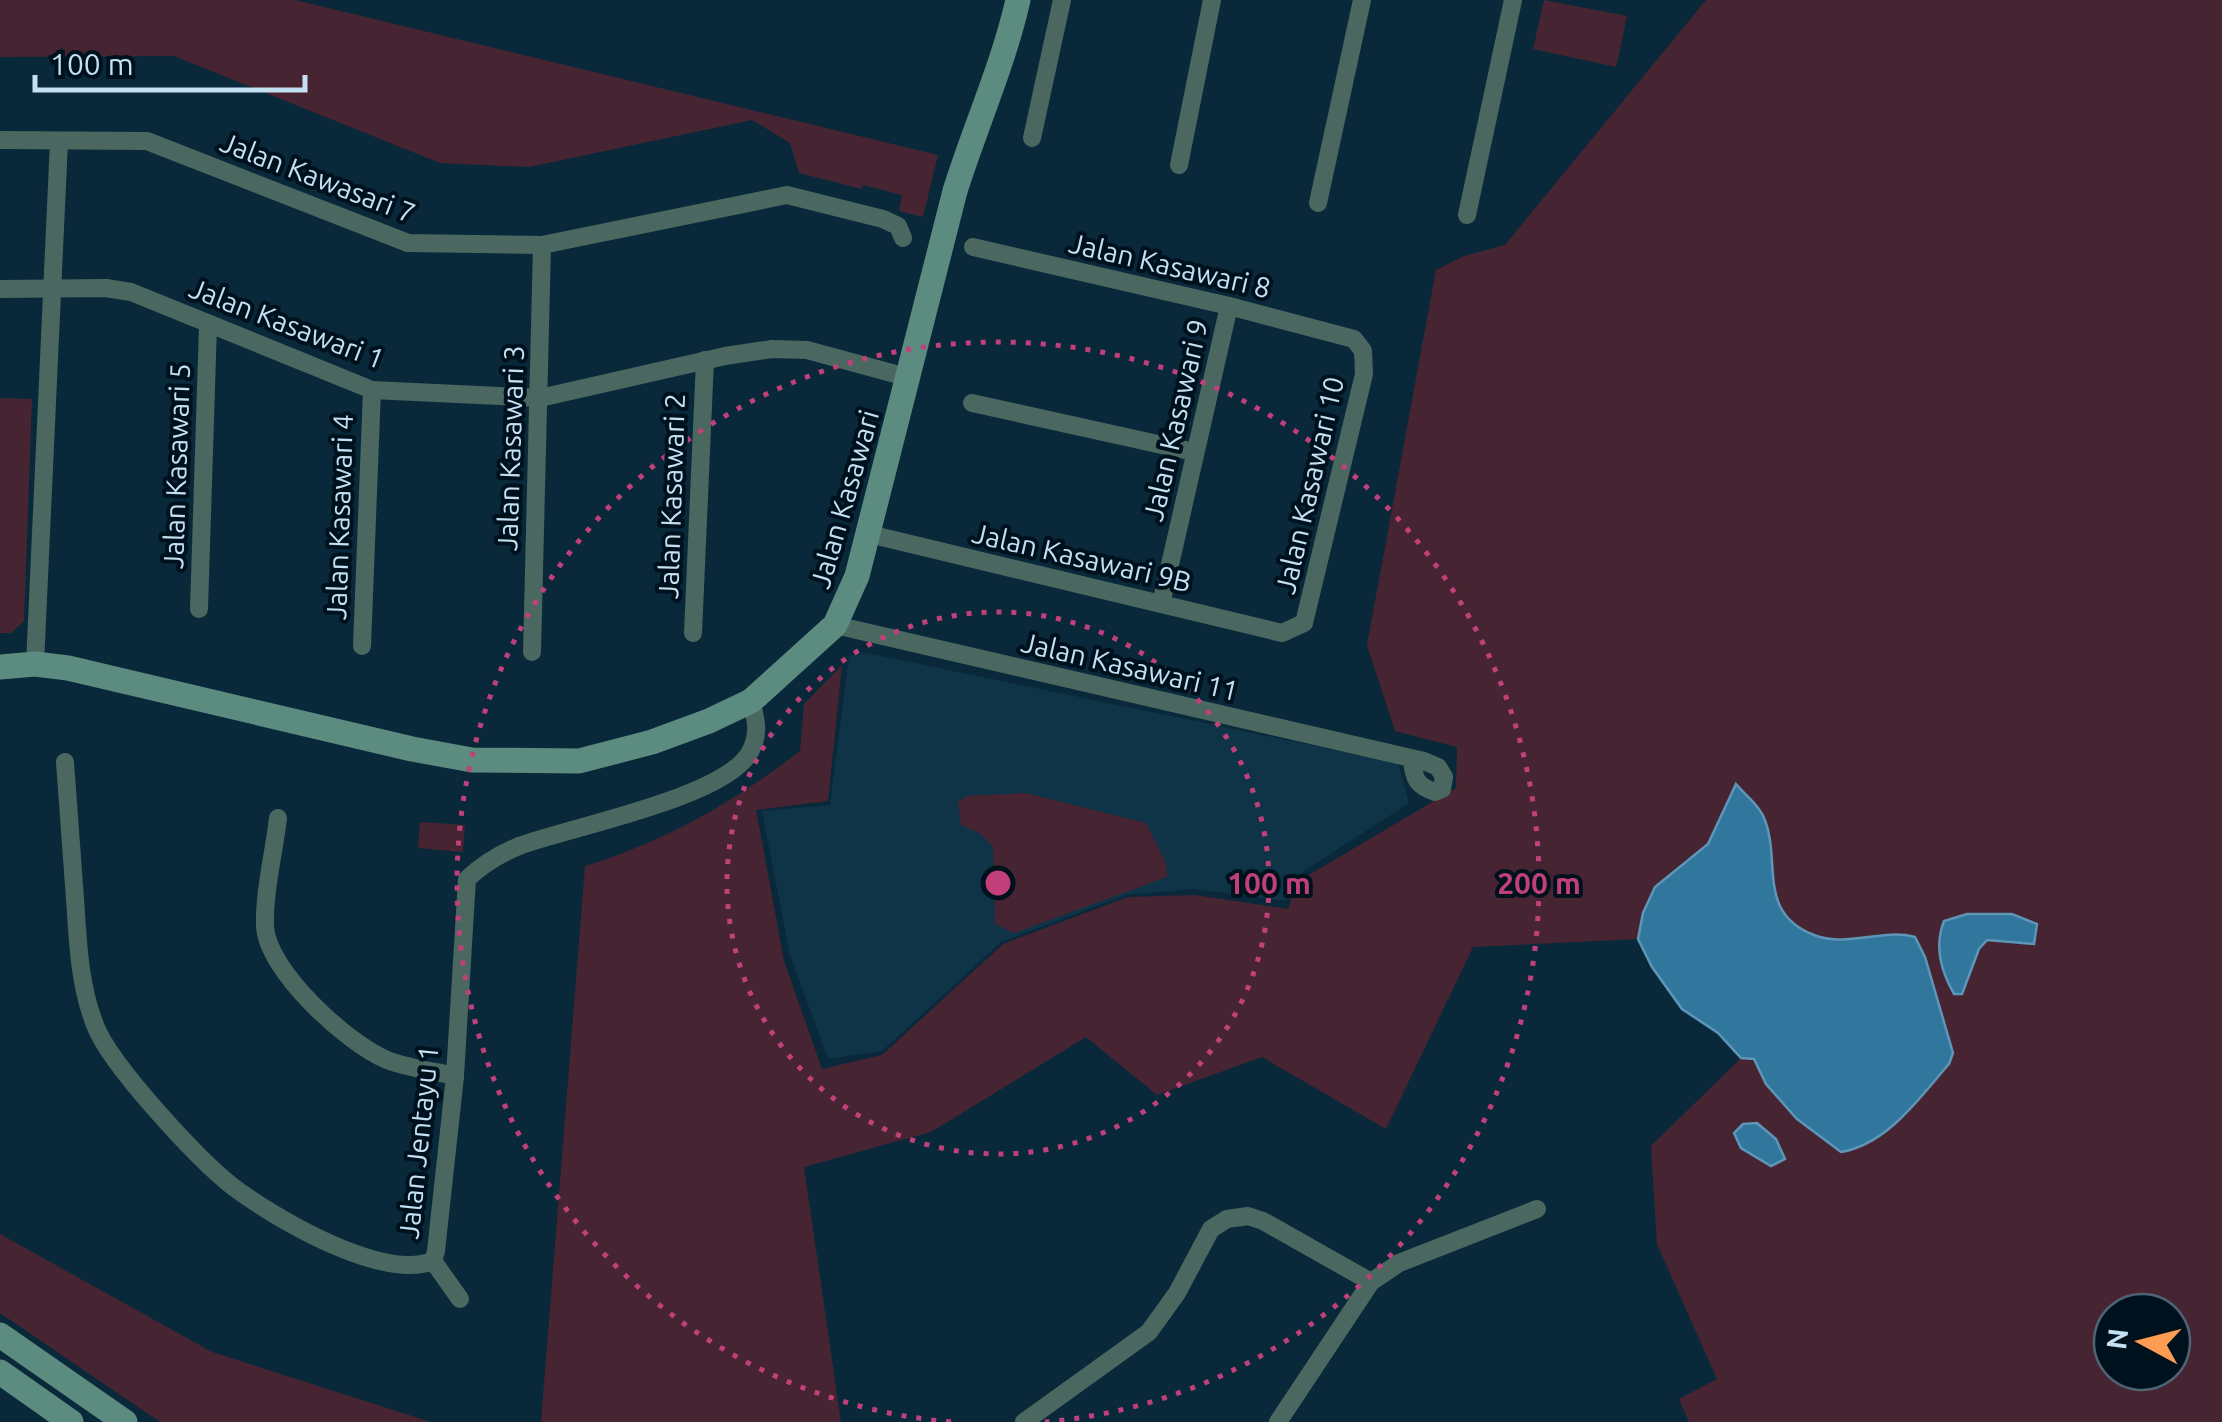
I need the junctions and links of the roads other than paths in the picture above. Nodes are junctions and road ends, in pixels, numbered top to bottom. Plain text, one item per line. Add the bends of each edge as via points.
1 (1018, 0) edge
2 (1062, 0) edge
3 (1212, 0) edge
4 (1362, 0) edge
5 (1513, 0) edge
6 (1032, 138) dead end
7 (0, 140) edge
8 (59, 141) junction
9 (1179, 165) dead end
10 (1318, 203) dead end
11 (1467, 215) dead end
12 (903, 238) dead end
13 (542, 246) junction
14 (972, 248) dead end
15 (0, 289) edge
16 (52, 290) junction
17 (1229, 306) junction
18 (208, 324) junction
19 (1354, 339) joint
20 (704, 360) junction
21 (910, 378) junction
22 (372, 390) junction
23 (540, 398) junction
24 (972, 402) dead end
25 (1194, 452) junction
26 (869, 534) junction
27 (1161, 604) junction
28 (199, 608) dead end
29 (836, 625) junction
30 (1282, 633) joint
31 (693, 634) dead end
32 (362, 646) dead end
33 (532, 652) dead end
34 (35, 664) junction
35 (0, 666) edge
36 (751, 700) junction
37 (1412, 761) dead end
38 (65, 762) dead end
39 (278, 818) dead end
40 (454, 1076) junction
41 (1538, 1209) dead end
42 (433, 1261) junction
43 (1371, 1282) junction
44 (460, 1299) dead end
45 (0, 1336) edge
46 (0, 1372) edge
47 (70, 1422) edge
48 (125, 1422) edge
49 (1024, 1422) edge
50 (1278, 1422) edge

1 - 21 street, Jalan Kasawari via 956,192
2 - 6 street
3 - 9 street
4 - 10 street
5 - 11 street
7 - 8 street, Jalan Kawasari 7
8 - 13 street, Jalan Kawasari 7 via 147,141 408,243
8 - 16 street
12 - 13 street, Jalan Kawasari 7 via 883,218 787,195
13 - 23 street, Jalan Kasawari 3
14 - 17 street, Jalan Kasawari 8
15 - 16 street, Jalan Kasawari 1
16 - 18 street, Jalan Kasawari 1 via 130,292
16 - 34 street
17 - 19 street, Jalan Kasawari 8
17 - 25 street, Jalan Kasawari 9
18 - 22 street, Jalan Kasawari 1
18 - 28 street, Jalan Kasawari 5
19 - 30 street, Jalan Kasawari 10 via 1363,350 1364,374 1304,623
20 - 21 street, Jalan Kasawari 1 via 807,350
20 - 23 street, Jalan Kasawari 1
20 - 31 street, Jalan Kasawari 2
21 - 26 street, Jalan Kasawari
22 - 23 street, Jalan Kasawari 1
22 - 32 street, Jalan Kasawari 4
23 - 33 street, Jalan Kasawari 3
24 - 25 street
25 - 27 street, Jalan Kasawari 9
26 - 27 street, Jalan Kasawari 9B
26 - 29 street, Jalan Kasawari
27 - 30 street, Jalan Kasawari 9B
29 - 36 street, Jalan Kasawari
29 - 37 street, Jalan Kasawari 11
34 - 35 street, Jalan Kasawari
34 - 36 street, Jalan Kasawari via 412,749 520,763 578,761 652,742
36 - 40 street, Jalan Jentayu 1 via 758,725 743,763 708,784 517,847 467,879
38 - 42 street, Jalan Jentayu 1 via 81,984 96,1030 132,1080 232,1186 300,1230 398,1265
39 - 40 street via 265,926 282,972 354,1041 388,1060
40 - 42 street, Jalan Jentayu 1
41 - 43 street via 1399,1263
42 - 44 street
43 - 49 street via 1264,1220 1227,1219 1212,1229 1149,1332
43 - 50 street
45 - 48 street
46 - 47 street

